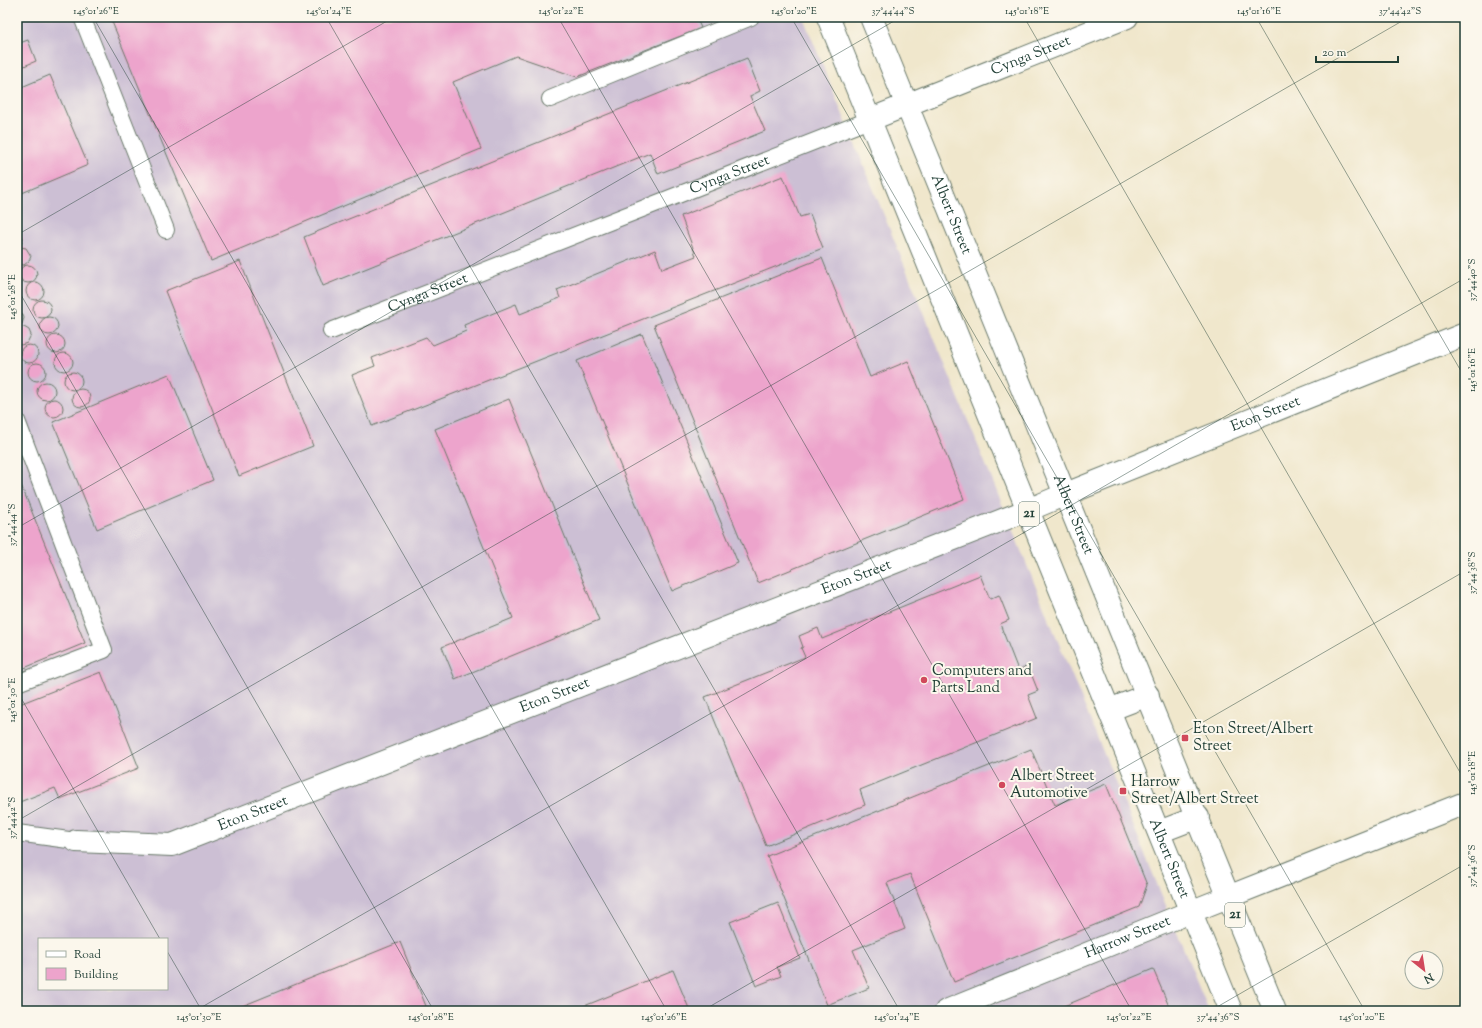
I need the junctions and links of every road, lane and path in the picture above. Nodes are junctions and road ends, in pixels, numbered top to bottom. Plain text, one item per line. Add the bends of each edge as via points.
1 (82, 17) edge
2 (828, 17) edge
3 (871, 17) edge
4 (1127, 17) edge
5 (747, 18) edge
6 (550, 99) dead end
7 (907, 104) junction
8 (869, 120) junction
9 (166, 230) dead end
10 (331, 331) dead end
11 (1465, 334) edge
12 (17, 421) edge
13 (1066, 494) junction
14 (1028, 510) junction
15 (17, 683) edge
16 (1148, 695) junction
17 (1109, 710) junction
18 (1465, 803) edge
19 (1198, 817) junction
20 (17, 832) edge
21 (1158, 832) junction
22 (76, 840) joint
23 (1228, 897) junction
24 (1190, 912) junction
25 (946, 1011) edge
26 (1231, 1011) edge
27 (1275, 1011) edge

1 - 9 lane
2 - 8 main road, Albert Street / 21
3 - 7 main road, Albert Street / 21
4 - 7 main road, Cynga Street
5 - 6 lane
7 - 8 main road, Cynga Street
7 - 13 main road, Albert Street / 21
8 - 10 lane, Cynga Street
8 - 14 main road, Albert Street / 21
11 - 13 main road, Eton Street
12 - 15 lane via 104,650
13 - 14 main road, Eton Street
13 - 16 main road, Albert Street / 21
14 - 17 main road, Albert Street / 21
14 - 22 main road, Eton Street via 172,845
16 - 17 main road
16 - 19 main road, Albert Street / 21
17 - 21 main road, Albert Street / 21
18 - 23 main road, Harrow Street
19 - 21 main road
19 - 23 main road, Albert Street / 21
20 - 22 lane
21 - 24 main road, Albert Street / 21
23 - 24 main road, Harrow Street
23 - 27 main road, Albert Street / 21
24 - 25 main road, Harrow Street
24 - 26 main road, Albert Street / 21

